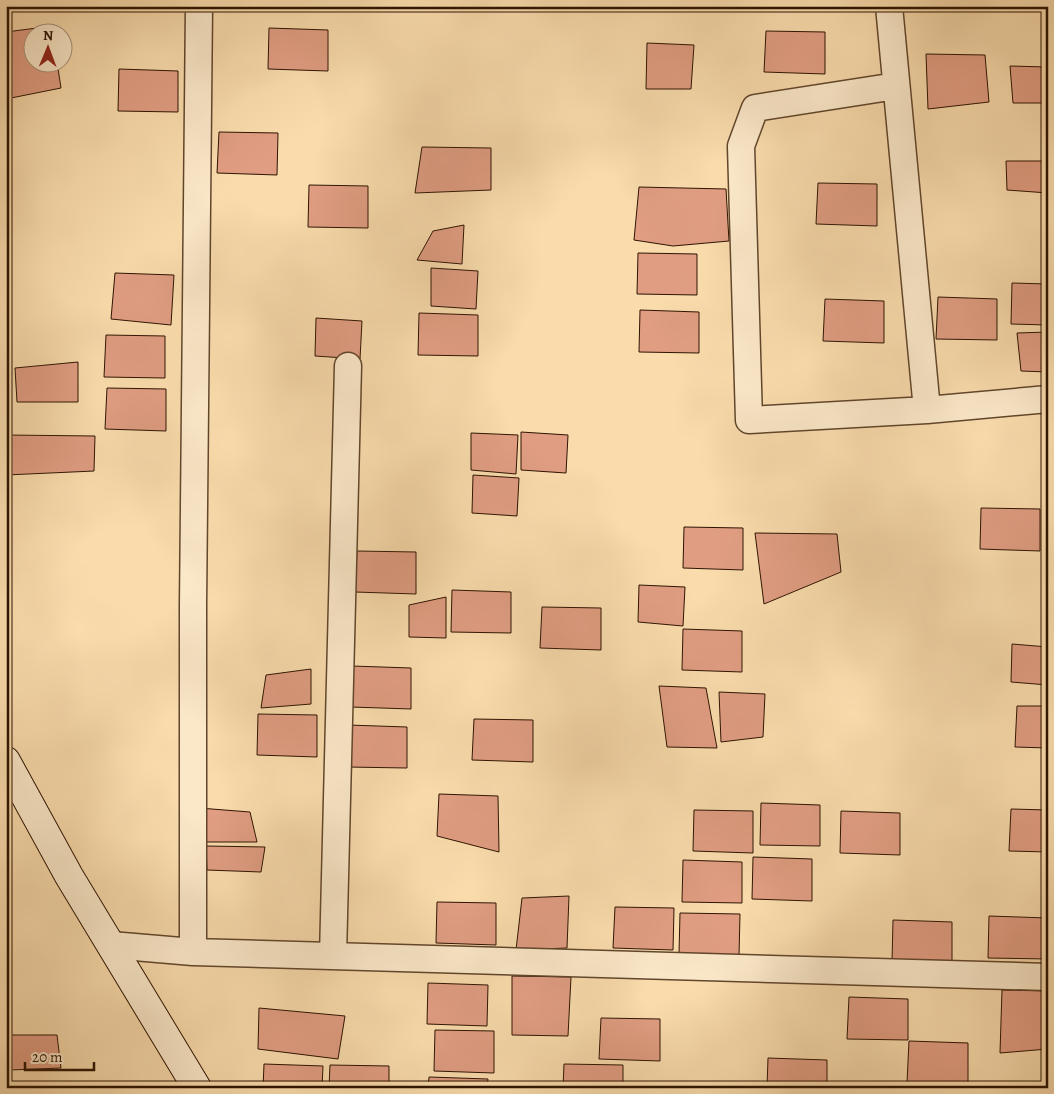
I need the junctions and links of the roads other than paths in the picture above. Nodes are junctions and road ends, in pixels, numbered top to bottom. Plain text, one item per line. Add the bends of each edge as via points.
1 (199, 6) edge
2 (889, 6) edge
3 (896, 86) junction
4 (348, 366) dead end
5 (1048, 399) edge
6 (927, 410) junction
7 (6, 761) edge
8 (111, 945) junction
9 (193, 952) junction
10 (333, 956) junction
11 (1048, 977) edge
12 (197, 1088) edge

1 - 9 street
2 - 3 street
3 - 6 street
3 - 6 street via 755,108 741,146 749,420
4 - 10 street
5 - 6 street
7 - 8 street
8 - 9 street
8 - 12 street
9 - 10 street
10 - 11 street

